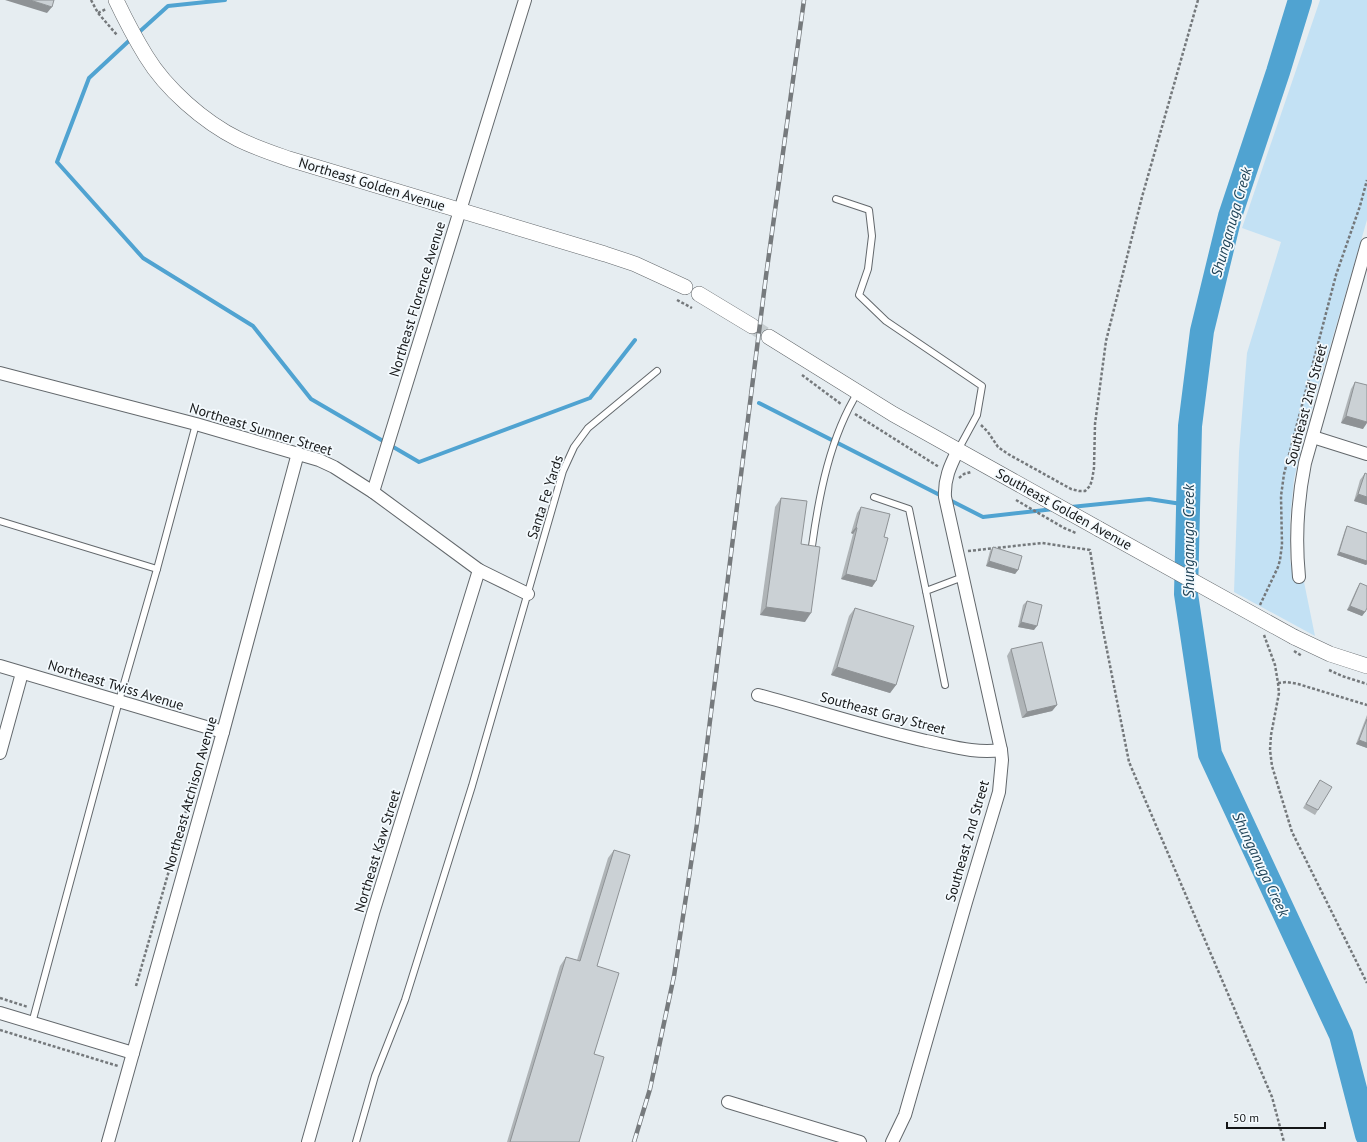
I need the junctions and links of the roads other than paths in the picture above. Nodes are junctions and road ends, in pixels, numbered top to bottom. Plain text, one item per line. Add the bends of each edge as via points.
1 (525, 0) edge
2 (112, 4) edge
3 (836, 198) dead end
4 (460, 210) junction
5 (1367, 244) edge
6 (685, 287) dead end
7 (699, 294) dead end
8 (752, 326) tunnel mouth
9 (769, 337) tunnel mouth
10 (657, 371) dead end
11 (0, 374) edge
12 (858, 392) junction
13 (196, 424) junction
14 (1312, 437) junction
15 (958, 450) junction
16 (298, 453) junction
17 (1367, 454) edge
18 (373, 492) junction
19 (874, 497) dead end
20 (0, 521) edge
21 (812, 546) edge
22 (157, 569) junction
23 (479, 570) junction
24 (963, 577) junction
25 (1299, 578) dead end
26 (926, 590) junction
27 (528, 594) junction
28 (0, 666) edge
29 (1367, 666) edge
30 (22, 673) junction
31 (945, 685) dead end
32 (758, 695) dead end
33 (119, 701) junction
34 (222, 732) junction
35 (1001, 750) junction
36 (0, 753) edge
37 (0, 1013) edge
38 (32, 1023) junction
39 (133, 1053) junction
40 (728, 1102) dead end
41 (108, 1142) edge
42 (308, 1142) edge
43 (356, 1142) edge
44 (860, 1142) edge
45 (892, 1142) edge

1 - 4 street, Northeast Florence Avenue
2 - 4 street, Northeast Golden Avenue via 124,32 169,85 194,110 238,139 289,158
3 - 15 lane via 869,210 872,236 868,269 859,295 886,321 982,386 977,415
4 - 6 street, Northeast Golden Avenue via 620,259
4 - 18 street, Northeast Florence Avenue
5 - 14 street, Southeast 2nd Street
7 - 8 street
9 - 12 street, Southeast Golden Avenue
10 - 27 lane, Santa Fe Yards via 588,428 574,447 563,471
11 - 13 street, Northeast Sumner Street
12 - 15 street, Southeast Golden Avenue
12 - 21 lane via 848,408 834,446 817,510
13 - 16 street, Northeast Sumner Street
13 - 22 lane
14 - 17 street
14 - 25 street, Southeast 2nd Street via 1297,514
15 - 24 street, Southeast 2nd Street via 948,472 945,497
15 - 29 street, Southeast Golden Avenue, bridge via 1294,637 1330,654
16 - 18 street, Northeast Sumner Street via 334,467
16 - 34 street, Northeast Atchison Avenue
18 - 23 street, Northeast Sumner Street
19 - 26 lane via 909,509
20 - 22 lane
22 - 33 lane
23 - 27 street, Northeast Sumner Street
23 - 42 street, Northeast Kaw Street via 373,913
24 - 26 lane
24 - 35 street, Southeast 2nd Street
26 - 31 lane
27 - 43 lane, Santa Fe Yards via 415,969 375,1076
28 - 30 street, Northeast Twiss Avenue
30 - 33 street, Northeast Twiss Avenue
30 - 36 street
32 - 35 street, Southeast Gray Street via 913,738 965,749 988,752
33 - 34 street, Northeast Twiss Avenue
33 - 38 lane
34 - 39 street, Northeast Atchison Avenue
35 - 45 street, Southeast 2nd Street via 999,792 904,1115
37 - 38 street
38 - 39 street
39 - 41 street, Northeast Atchison Avenue
40 - 44 street

